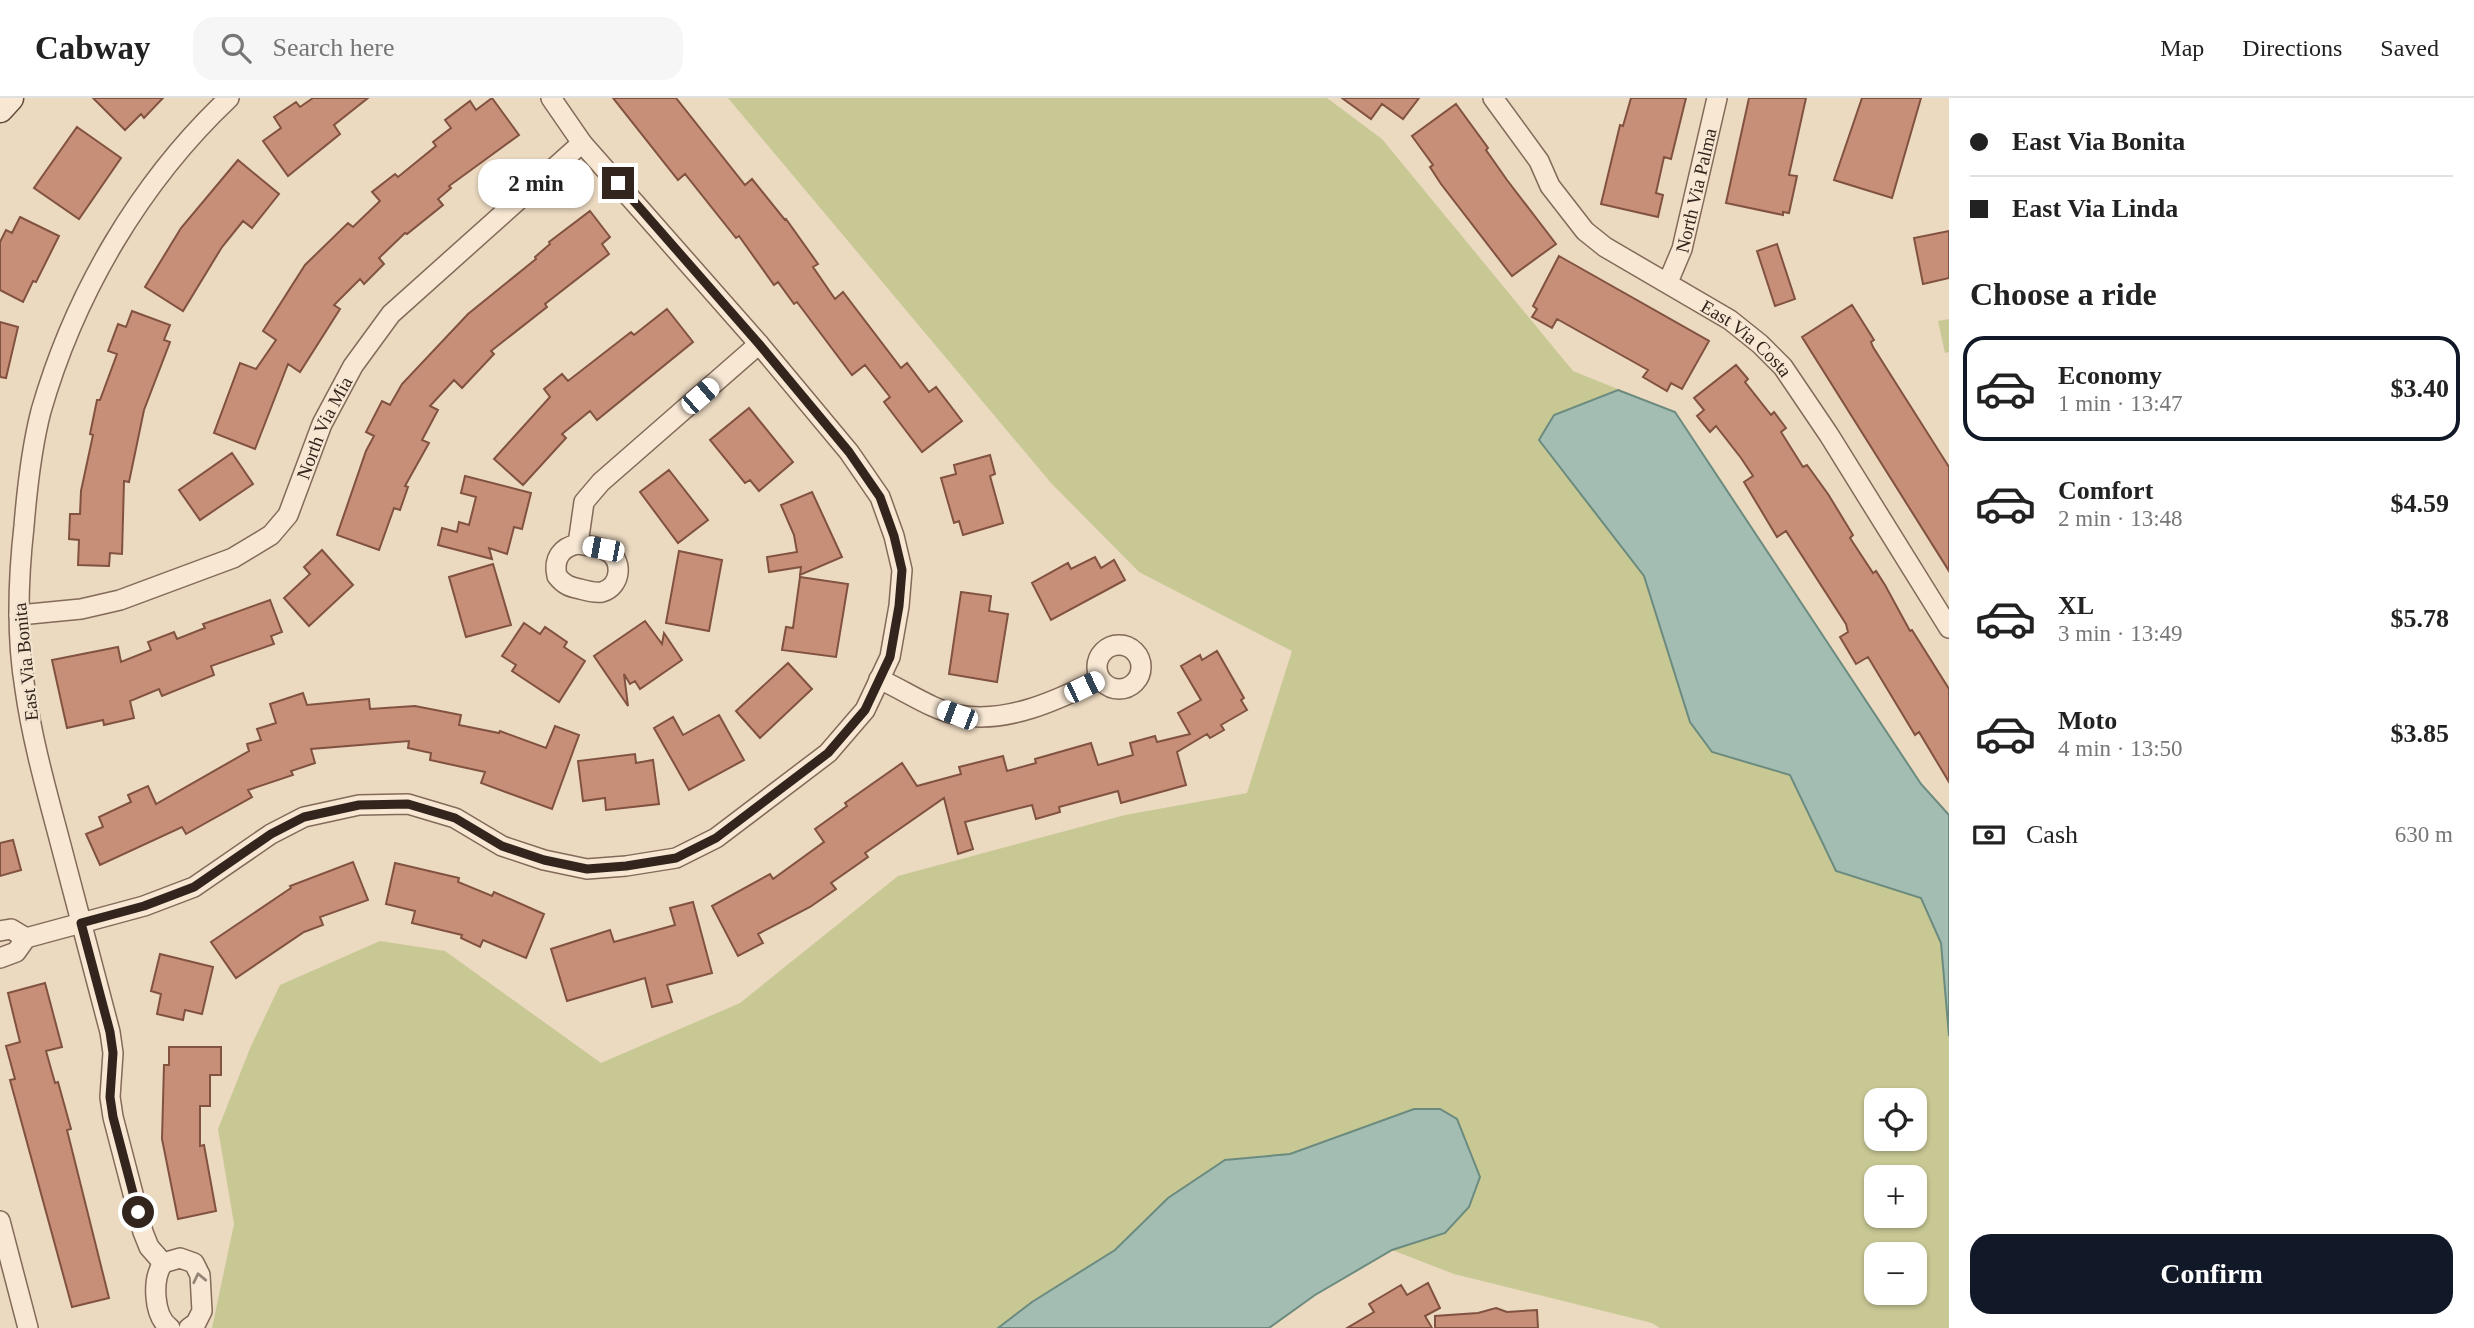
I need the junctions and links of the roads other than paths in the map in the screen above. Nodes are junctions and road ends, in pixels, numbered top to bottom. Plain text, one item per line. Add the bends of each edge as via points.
1 (10, 98) edge
2 (229, 98) edge
3 (551, 98) edge
4 (1493, 98) edge
5 (1717, 98) edge
6 (0, 109) edge
7 (582, 143) junction
8 (1668, 282) junction
9 (759, 344) junction
10 (578, 544) dead end
11 (19, 615) junction
12 (1949, 628) edge
13 (879, 679) junction
14 (1100, 679) dead end
15 (81, 923) junction
16 (0, 931) edge
17 (26, 939) junction
18 (0, 958) edge
19 (0, 1221) edge
20 (163, 1263) junction
21 (28, 1328) edge
22 (170, 1328) edge
23 (190, 1328) edge

1 - 6 main road
2 - 11 street, East Via Bonita via 157,176 74,316 41,412 26,501
3 - 7 street
4 - 8 street, East Via Costa via 1585,231
5 - 8 street, North Via Palma via 1682,248
7 - 9 street
7 - 11 street, North Via Mia via 391,314 322,424 288,514 271,535 233,558 120,600
8 - 12 street, East Via Costa via 1730,320 1783,367
9 - 10 street via 601,482 584,502
9 - 13 street via 849,452 880,497 894,536 902,570 899,606 890,657
11 - 15 street, East Via Bonita via 24,687 35,742
13 - 14 street via 957,715 986,717 1023,710
13 - 15 street via 865,710 828,753 716,838 676,858 587,869 502,846 455,818 408,804 359,805 304,817 194,887
15 - 17 street
15 - 20 street, East Via Bonita via 110,1032 113,1117 143,1232
16 - 17 street via 10,929
17 - 18 street via 16,952
19 - 21 street
20 - 22 street via 157,1275 158,1311
23 -> 20 street via 202,1311 198,1269 187,1259

